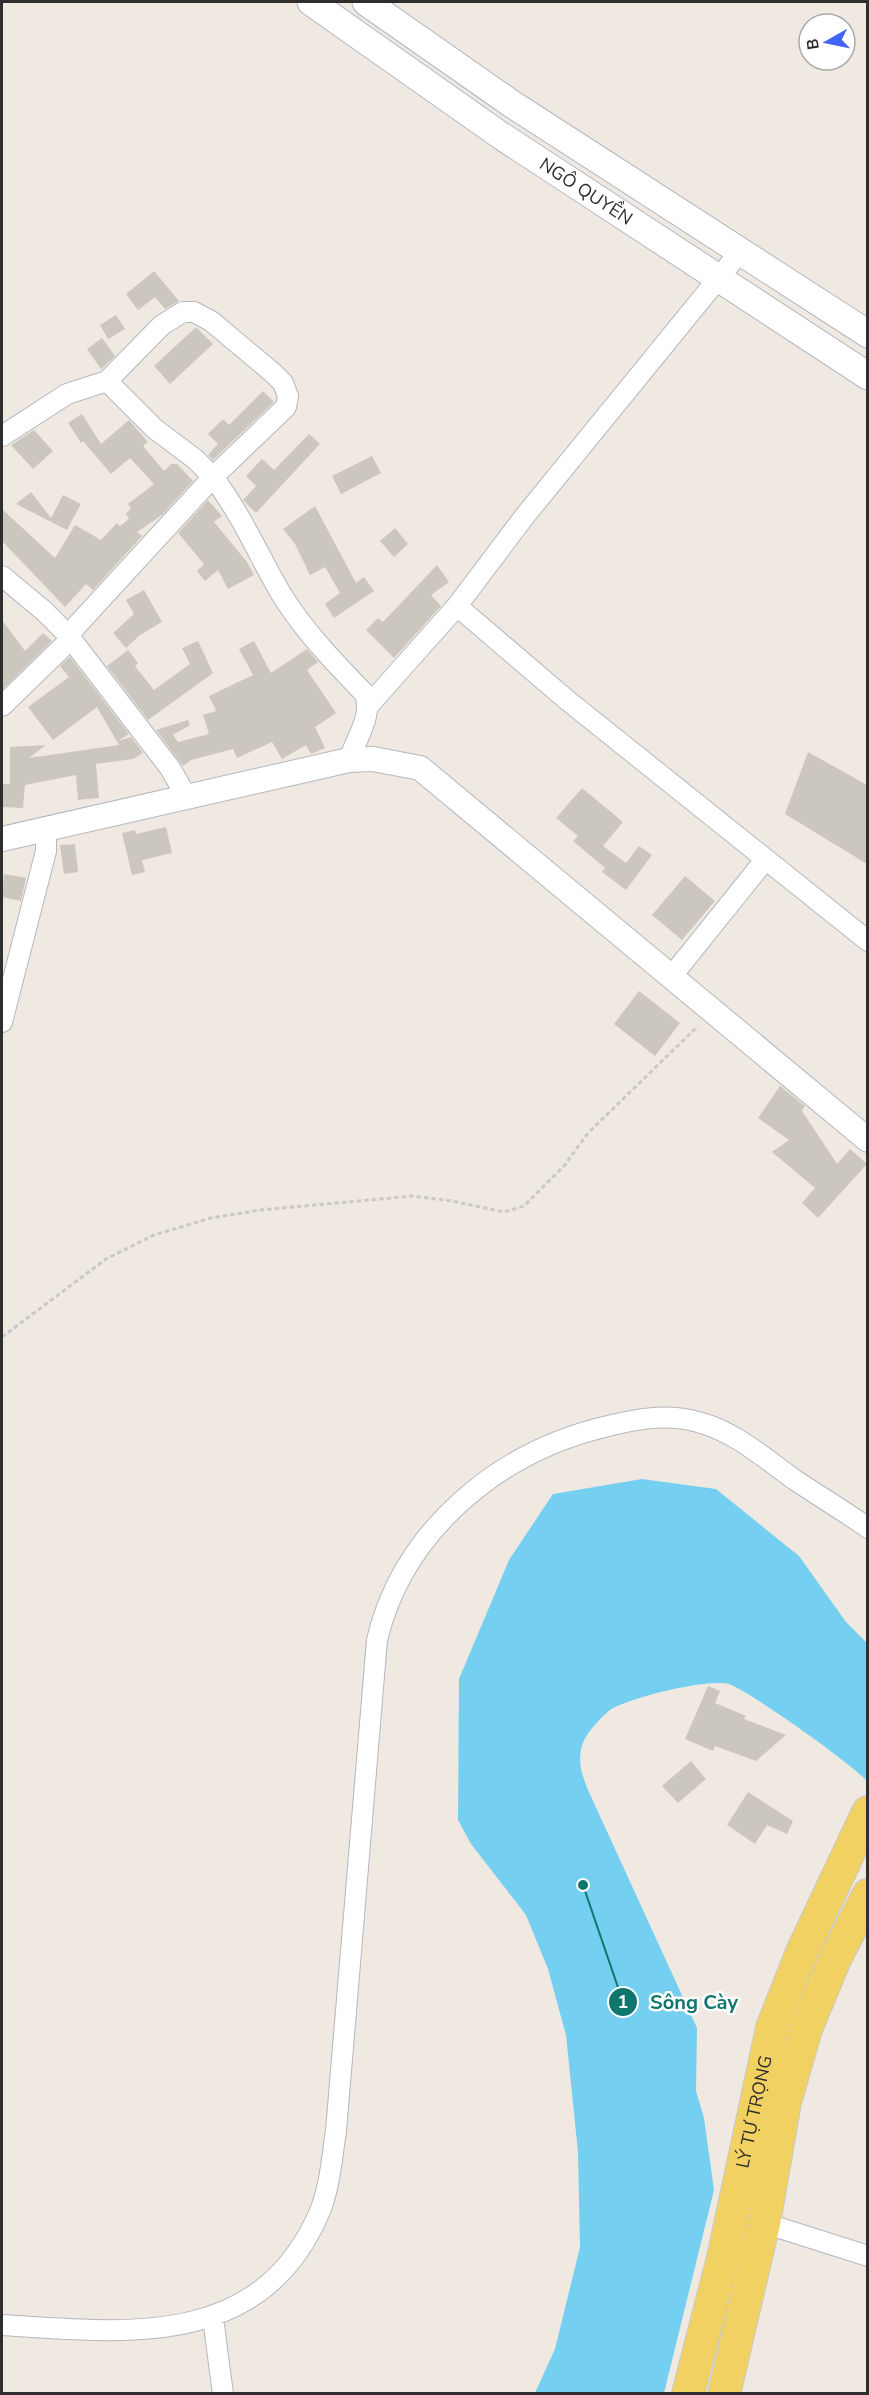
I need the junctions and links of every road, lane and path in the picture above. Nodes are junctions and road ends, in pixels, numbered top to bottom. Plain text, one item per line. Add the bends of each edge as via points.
1 (311, 2) edge
2 (366, 2) edge
3 (740, 253) junction
4 (718, 278) junction
5 (867, 334) edge
6 (867, 376) edge
7 (106, 381) junction
8 (2, 436) edge
9 (213, 477) junction
10 (2, 576) edge
11 (457, 606) junction
12 (69, 637) junction
13 (2, 705) edge
14 (369, 705) junction
15 (349, 760) junction
16 (186, 796) junction
17 (46, 828) junction
18 (2, 839) edge
19 (765, 860) junction
20 (867, 941) edge
21 (671, 977) junction
22 (714, 1013) junction
23 (2, 1022) edge
24 (867, 1140) edge
25 (2, 1337) edge
26 (867, 1528) edge
27 (867, 1812) edge
28 (836, 1880) junction
29 (867, 1894) edge
30 (764, 2223) junction
31 (867, 2256) edge
32 (213, 2318) junction
33 (2, 2325) edge
34 (223, 2394) edge
35 (688, 2394) edge
36 (724, 2394) edge

1 - 4 main road, NGÔ QUYỀN via 500,135
2 - 3 main road, NGÔ QUYỀN via 512,104
3 - 4 street
3 - 5 main road, NGÔ QUYỀN
4 - 6 main road, NGÔ QUYỀN
4 - 11 street
7 - 8 street via 67,394
7 - 9 street via 155,429
7 - 9 street via 162,325 183,312 194,312 211,321 273,373 288,396 286,407
9 - 12 street
9 - 14 street via 246,524 281,593 331,659 365,694
10 - 12 street
11 - 14 street
11 - 19 street
12 - 13 street
12 - 16 street via 170,768
14 - 15 street
15 - 16 street
15 - 21 street via 373,759 420,768
16 - 17 street
17 - 18 street
17 - 23 street via 46,851
19 - 20 street
19 - 21 street
21 - 22 street
22 - 24 street
22 - 25 path via 653,1066 524,1206 504,1212 413,1196 211,1218 154,1235 105,1258
26 - 32 street via 730,1433 697,1421 655,1417 589,1430 527,1454 463,1500 410,1558 384,1611 377,1640 337,2119 321,2209 305,2241 267,2287
27 - 28 main road, LÝ TỰ TRỌNG
28 - 29 street
28 - 35 main road, LÝ TỰ TRỌNG via 772,2028 723,2258
29 - 30 main road, LÝ TỰ TRỌNG via 806,2029 785,2102
30 - 31 street
30 - 36 main road, LÝ TỰ TRỌNG
32 - 33 street via 122,2329
32 - 34 street

